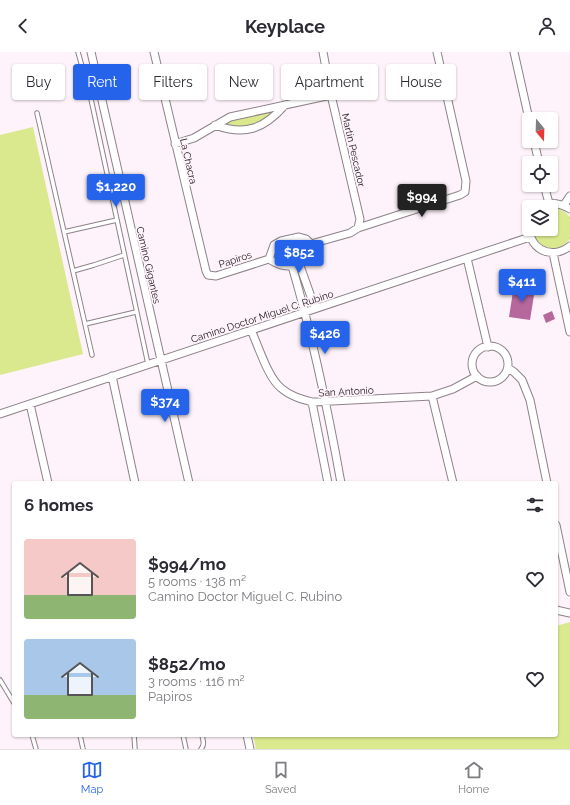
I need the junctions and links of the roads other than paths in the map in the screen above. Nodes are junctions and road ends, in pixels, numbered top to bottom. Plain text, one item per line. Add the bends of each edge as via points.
1 (78, 52) edge
2 (91, 52) edge
3 (154, 52) edge
4 (322, 52) edge
5 (437, 52) edge
6 (514, 52) edge
7 (325, 64) edge
8 (308, 100) edge
9 (332, 100) edge
10 (285, 105) junction
11 (527, 112) edge
12 (37, 113) dead end
13 (215, 125) junction
14 (175, 144) junction
15 (570, 196) edge
16 (567, 207) edge
17 (117, 220) junction
18 (358, 228) junction
19 (64, 232) junction
20 (530, 237) joint
21 (311, 244) junction
22 (570, 246) edge
23 (553, 253) junction
24 (124, 255) junction
25 (467, 258) junction
26 (269, 259) junction
27 (299, 263) junction
28 (292, 266) junction
29 (73, 270) junction
30 (208, 275) joint
31 (315, 308) junction
32 (136, 312) junction
33 (305, 312) junction
34 (85, 324) junction
35 (251, 330) junction
36 (570, 332) edge
37 (488, 347) junction
38 (92, 355) dead end
39 (161, 359) junction
40 (148, 364) junction
41 (508, 368) junction
42 (112, 376) junction
43 (477, 376) junction
44 (432, 396) junction
45 (326, 401) junction
46 (312, 402) junction
47 (30, 404) junction
48 (0, 414) edge
49 (48, 481) edge
50 (135, 481) edge
51 (189, 481) edge
52 (328, 481) edge
53 (341, 481) edge
54 (453, 481) edge
55 (547, 481) edge
56 (558, 535) edge
57 (570, 592) edge
58 (558, 610) edge
59 (570, 613) edge
60 (0, 680) edge
61 (12, 700) edge
62 (33, 737) edge
63 (80, 737) edge
64 (84, 737) edge
65 (134, 737) edge
66 (183, 737) edge
67 (202, 737) edge
68 (247, 737) edge
69 (82, 747) edge
70 (36, 749) edge
71 (136, 749) edge
72 (186, 749) edge
73 (201, 749) edge
74 (250, 749) edge

1 - 17 lane
2 - 39 street, Camino Gigantes
3 - 14 street, La Chacra
4 - 7 street, Martín Pescador
5 - 18 street via 466,181 465,192
6 - 11 street
8 - 10 street
9 - 18 street, Martín Pescador via 360,219
10 - 13 street via 230,117
10 - 13 street via 267,123 250,129 239,130
12 - 19 lane
13 - 14 street via 194,138
14 - 30 street, La Chacra
15 - 16 street
17 - 19 lane
17 - 24 lane
18 - 21 street via 350,233
19 - 29 lane
20 - 23 street via 537,247
20 - 25 street, Camino Doctor Miguel C. Rubino
21 - 26 street via 299,237 281,241 274,245
21 - 27 street via 308,255
22 - 23 street
23 - 36 street
24 - 29 lane via 94,266
24 - 32 lane
25 - 31 street, Camino Doctor Miguel C. Rubino
25 - 37 street
26 - 28 street via 281,265
26 - 30 street, Papiros via 216,276
27 - 28 street
27 - 31 street
28 - 33 street
29 - 34 lane
31 - 33 street, Camino Doctor Miguel C. Rubino
32 - 34 lane
32 - 40 lane
33 - 35 street, Camino Doctor Miguel C. Rubino
33 - 45 street
34 - 38 lane
35 - 39 street, Camino Doctor Miguel C. Rubino
35 - 46 street, San Antonio via 273,379 280,388 295,398
37 - 41 street via 504,352
37 - 43 street via 477,353 473,360 473,369
39 - 40 street, Camino Doctor Miguel C. Rubino
39 - 51 street, Camino Gigantes
40 - 42 street, Camino Doctor Miguel C. Rubino
41 - 43 street via 504,376 493,382 484,381
41 - 55 street via 522,380 530,400
42 - 47 street, Camino Doctor Miguel C. Rubino
42 - 50 street
43 - 44 street, San Antonio via 453,389
44 - 45 street, San Antonio
44 - 54 street
45 - 46 street, San Antonio
45 - 53 street
46 - 52 street
47 - 48 street, Camino Doctor Miguel C. Rubino
47 - 49 street
56 - 57 street
58 - 59 street
60 - 61 lane
62 - 70 lane
63 - 69 lane
64 - 69 lane
65 - 71 lane
66 - 72 lane
67 - 73 lane via 204,743
68 - 74 street

